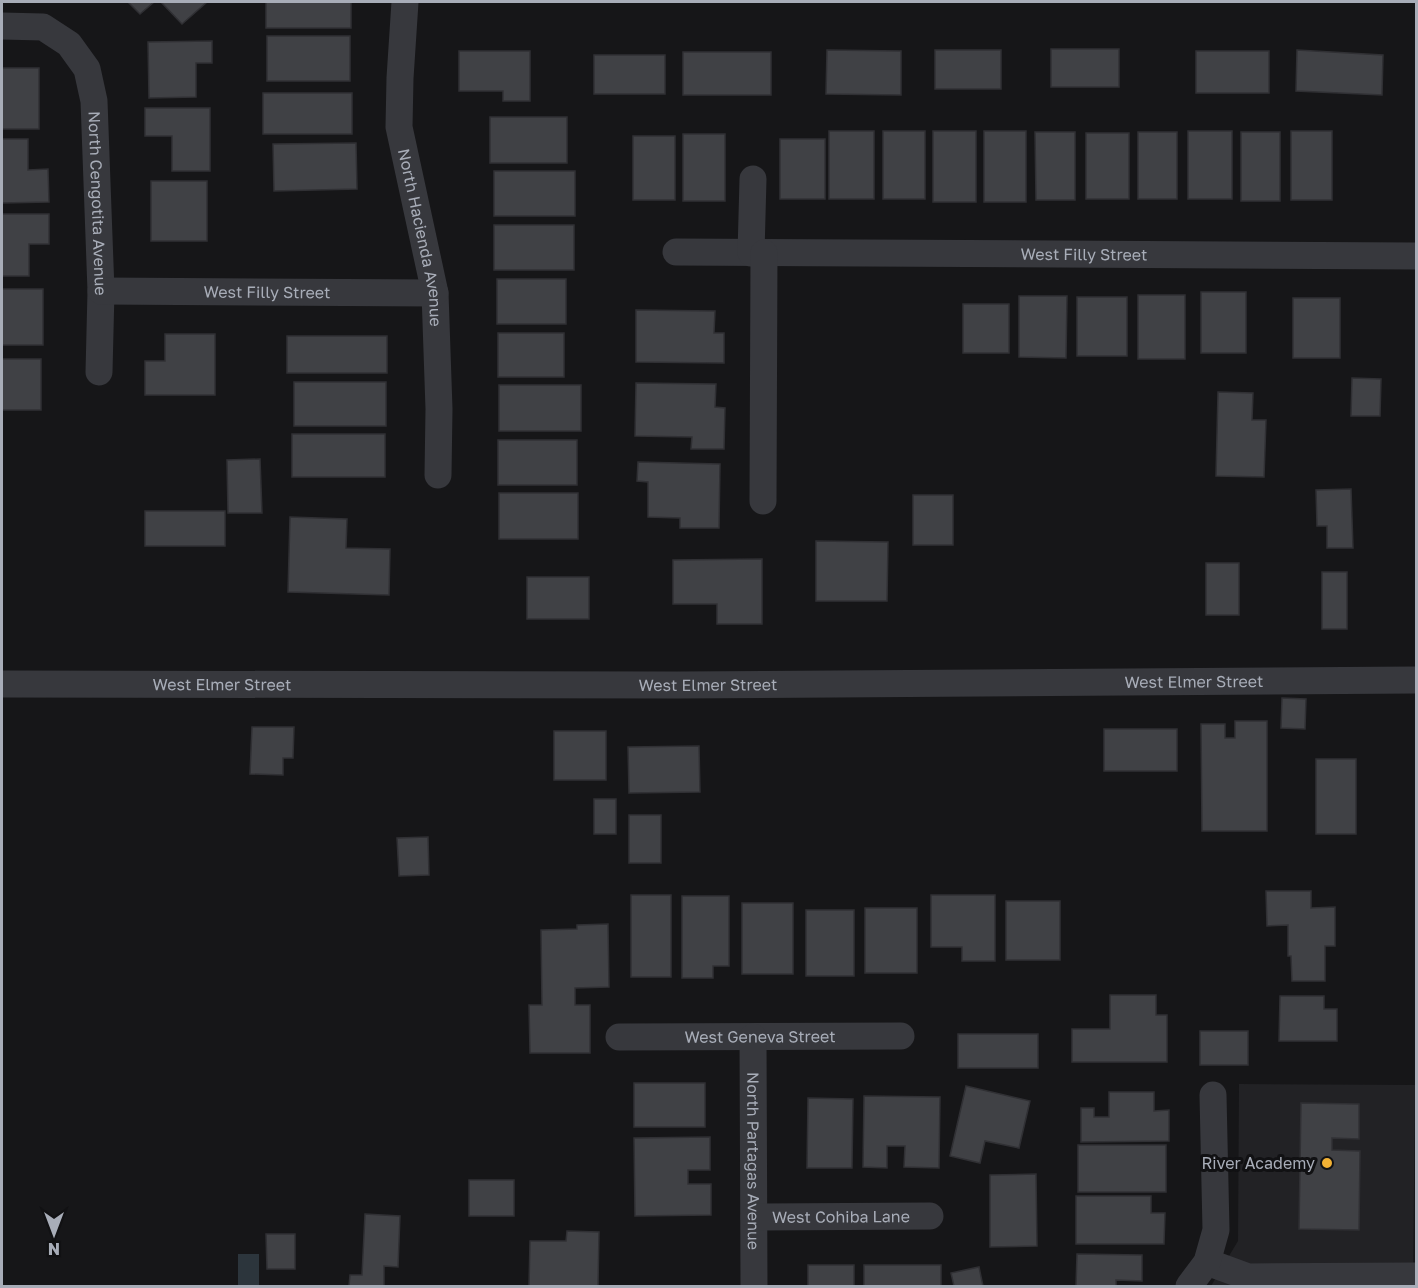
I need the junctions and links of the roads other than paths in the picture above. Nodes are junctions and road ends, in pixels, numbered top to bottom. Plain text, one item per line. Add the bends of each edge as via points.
1 (405, 2) edge
2 (2, 26) edge
3 (753, 179) dead end
4 (675, 252) dead end
5 (757, 253) junction
6 (1416, 256) edge
7 (101, 291) junction
8 (435, 293) junction
9 (99, 372) dead end
10 (438, 475) dead end
11 (763, 501) dead end
12 (1416, 680) edge
13 (2, 684) edge
14 (901, 1036) dead end
15 (619, 1037) dead end
16 (753, 1037) junction
17 (1213, 1095) dead end
18 (930, 1216) dead end
19 (754, 1217) junction
20 (1207, 1262) junction
21 (1416, 1276) edge
22 (754, 1287) edge
23 (1189, 1287) edge

1 - 8 street, North Hacienda Avenue via 399,128
2 - 7 street, North Cengotita Avenue via 43,27 69,44 87,69 94,101
3 - 5 street
4 - 5 street, West Filly Street
5 - 6 street, West Filly Street
5 - 11 street
7 - 8 street, West Filly Street
7 - 9 street, North Cengotita Avenue
8 - 10 street, North Hacienda Avenue
12 - 13 street, West Elmer Street
14 - 16 street, West Geneva Street
15 - 16 street, West Geneva Street
16 - 19 street, North Partagas Avenue
17 - 20 street via 1216,1230
18 - 19 street, West Cohiba Lane
19 - 22 street, North Partagas Avenue
20 - 21 street via 1248,1277
20 - 23 street

